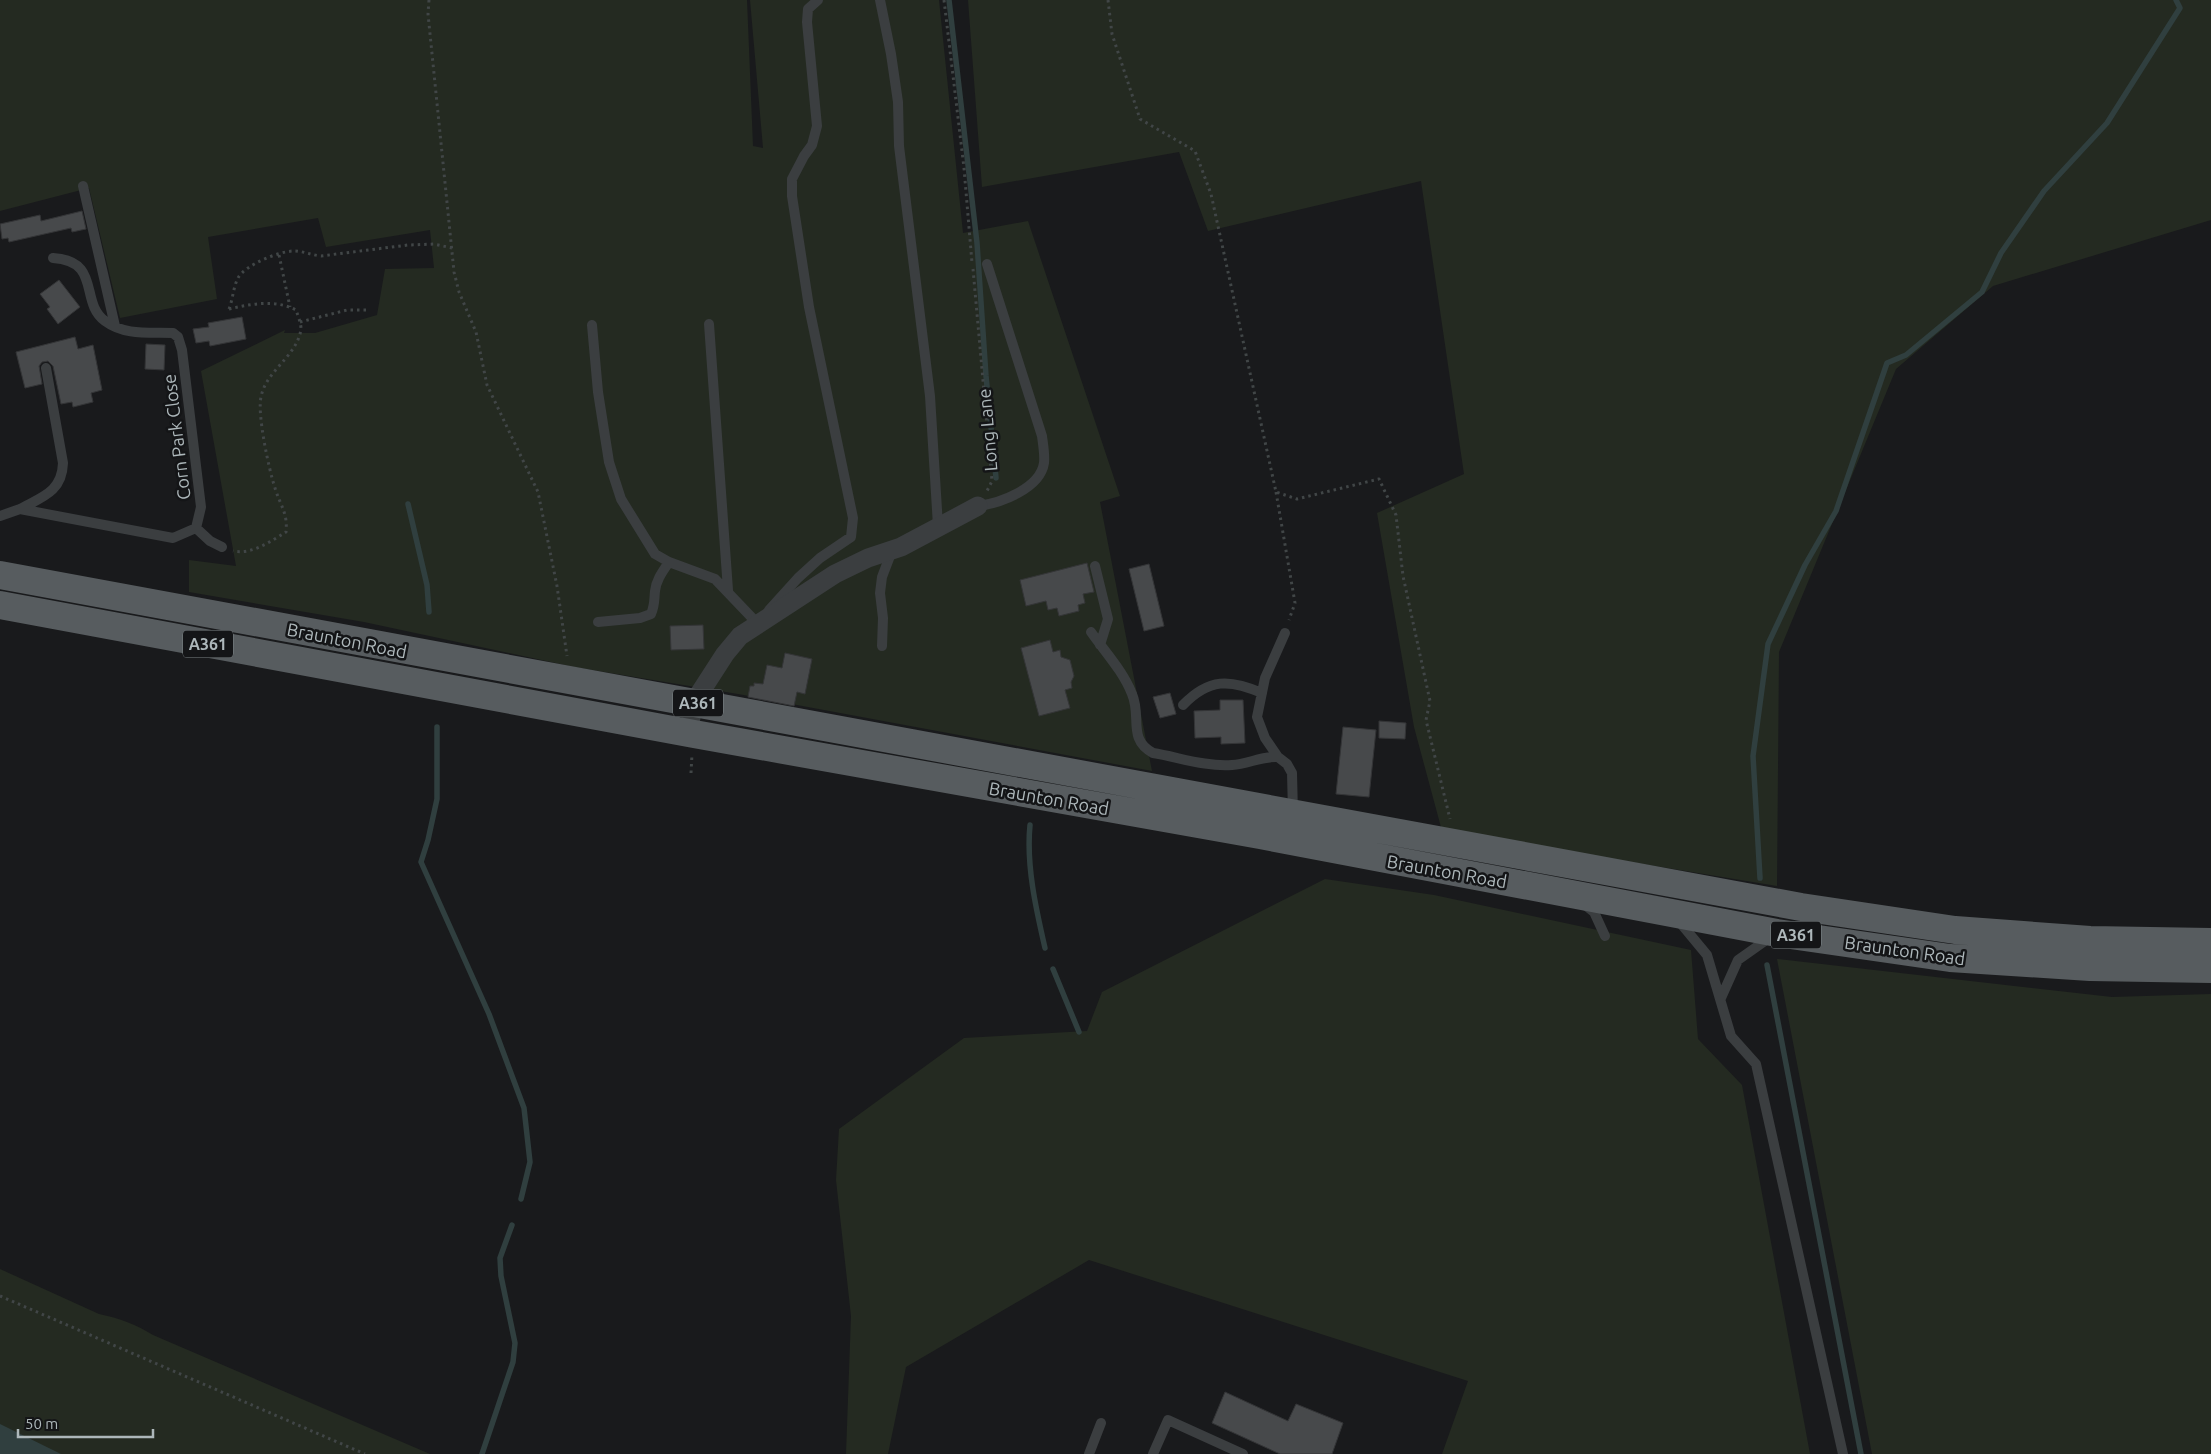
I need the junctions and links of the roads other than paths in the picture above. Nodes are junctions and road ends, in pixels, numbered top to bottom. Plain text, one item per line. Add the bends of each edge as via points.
1 (818, 0) edge
2 (880, 0) edge
3 (83, 186) dead end
4 (53, 258) dead end
5 (987, 264) dead end
6 (709, 324) dead end
7 (592, 325) dead end
8 (115, 326) junction
9 (46, 368) dead end
10 (978, 506) joint
11 (20, 508) junction
12 (0, 516) edge
13 (938, 526) junction
14 (196, 528) junction
15 (222, 547) road end
16 (889, 551) junction
17 (669, 562) junction
18 (1095, 566) dead end
19 (0, 575) edge
20 (728, 590) junction
21 (0, 605) edge
22 (598, 622) dead end
23 (757, 623) junction
24 (1091, 632) dead end
25 (1285, 633) road end
26 (1100, 645) junction
27 (882, 646) dead end
28 (1262, 693) junction
29 (694, 702) junction
30 (1184, 705) dead end
31 (688, 733) junction
32 (1278, 757) junction
33 (1292, 814) junction
34 (1571, 893) junction
35 (1672, 913) junction
36 (1777, 932) junction
37 (1605, 936) dead end
38 (2211, 942) edge
39 (2211, 969) edge
40 (1721, 998) junction
41 (1101, 1423) dead end
42 (1088, 1454) edge
43 (1153, 1454) edge
44 (1243, 1454) edge
45 (1843, 1454) edge

1 - 23 lane via 807,14 816,136 792,179 792,196 809,307 852,518 852,538 820,558
2 - 13 lane via 898,102 899,146 930,396
3 - 8 lane
4 - 8 lane, Corn Park Close via 67,259 80,268 98,313
5 - 10 lane via 1042,436 1044,463 1032,484 1003,500
6 - 20 lane
7 - 17 lane via 609,462 621,499 655,554
8 - 14 lane, Corn Park Close via 130,333 173,333 178,338 201,507
9 - 11 lane via 63,475 49,493
10 - 13 street
11 - 12 lane
11 - 14 lane via 173,538
13 - 16 street
14 - 15 lane
16 - 23 street via 835,574
16 - 27 lane via 880,593
17 - 20 lane via 716,579
17 - 22 lane via 659,576 651,614
18 - 26 lane via 1108,619
19 - 29 main road, Braunton Road / A361
20 - 23 lane
21 - 31 main road, Braunton Road / A361
23 - 29 street via 725,654
24 - 26 lane
25 - 28 lane via 1265,678
26 - 32 lane via 1133,695 1137,736 1144,748 1153,753 1223,764
28 - 30 lane via 1230,682 1208,686
28 - 32 lane via 1257,718
29 - 31 street
29 - 33 main road, Braunton Road / A361
31 - 34 main road, Braunton Road / A361
32 - 33 lane via 1292,773
33 - 38 main road, Braunton Road / A361 via 1792,906 1955,930 2090,940
34 - 35 main road, Braunton Road / A361
34 - 37 lane via 1594,912
35 - 36 main road, Braunton Road / A361
35 - 40 lane via 1707,955
36 - 39 main road, Braunton Road / A361 via 1950,958 2090,967
36 - 40 lane via 1738,960
40 - 45 lane via 1731,1036 1756,1064
41 - 42 lane
43 - 44 lane via 1168,1420

